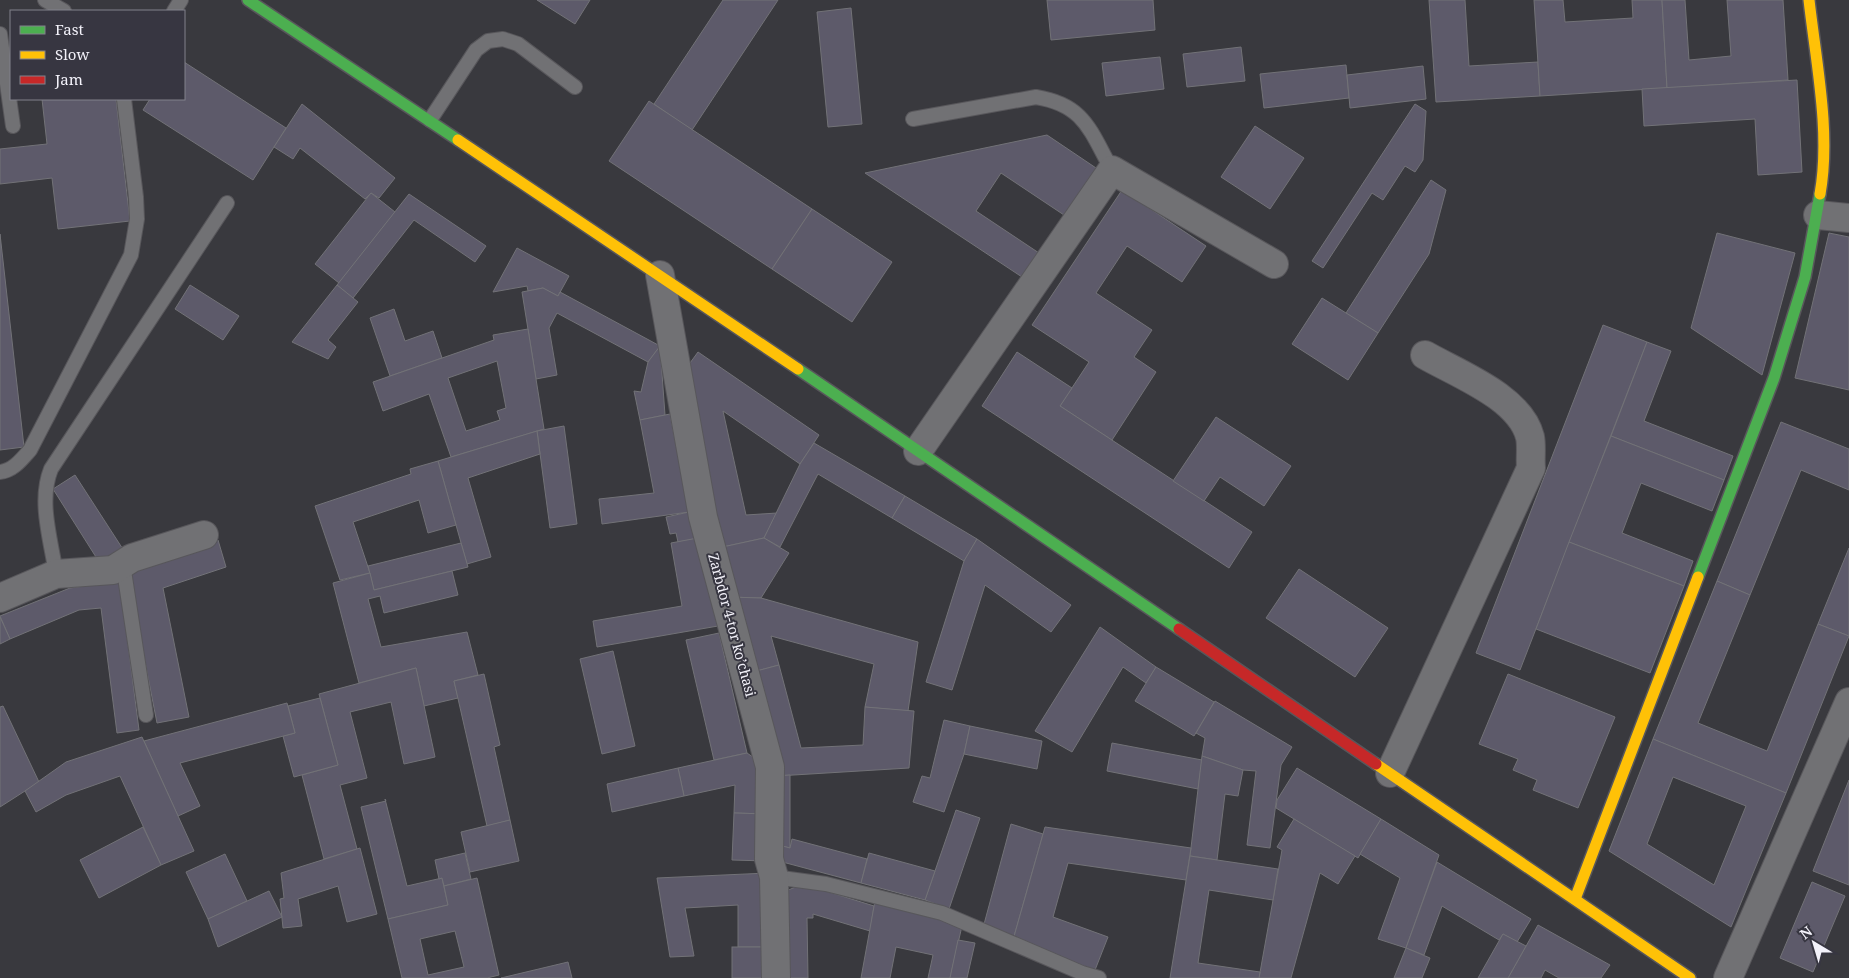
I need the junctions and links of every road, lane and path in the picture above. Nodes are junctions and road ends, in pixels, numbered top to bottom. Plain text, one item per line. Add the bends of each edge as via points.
1 (45, 0) edge
2 (248, 0) edge
3 (1808, 0) edge
4 (62, 10) edge
5 (0, 34) edge
6 (575, 87) dead end
7 (124, 100) edge
8 (430, 120) junction
9 (913, 120) dead end
10 (13, 126) dead end
11 (1112, 170) junction
12 (227, 203) dead end
13 (1818, 216) junction
14 (1849, 218) edge
15 (1274, 264) dead end
16 (660, 275) junction
17 (1425, 355) dead end
18 (918, 451) junction
19 (0, 472) edge
20 (204, 535) dead end
21 (123, 564) junction
22 (56, 574) junction
23 (0, 598) edge
24 (1849, 702) edge
25 (146, 714) dead end
26 (1390, 773) junction
27 (774, 877) junction
28 (1575, 899) junction
29 (776, 978) edge
30 (1099, 978) edge
31 (1690, 978) edge
32 (1728, 978) edge

1 - 4 lane
2 - 8 main road
3 - 13 main road via 1823,133 1824,176
5 - 10 lane
6 - 8 lane via 518,44 503,39 488,41 476,50
7 - 19 lane via 136,204 136,236 131,255 30,450 6,472
8 - 16 main road
9 - 11 lane via 1036,98 1054,100 1084,120
11 - 15 street
11 - 18 street
12 - 22 lane via 51,469 45,483 44,500
13 - 14 street
13 - 28 main road via 1805,277 1774,378
16 - 18 main road
16 - 27 street, Zarbdor 4-tor koʼchasi via 703,517 770,767 770,859
17 - 26 street via 1498,396 1518,412 1530,437 1531,468
18 - 26 main road
20 - 21 street via 132,558
21 - 22 street via 112,570
21 - 25 lane
22 - 23 street
24 - 32 street
26 - 28 main road
27 - 29 street, Zarbdor 4-tor koʼchasi
27 - 30 lane via 826,884 942,912
28 - 31 main road

